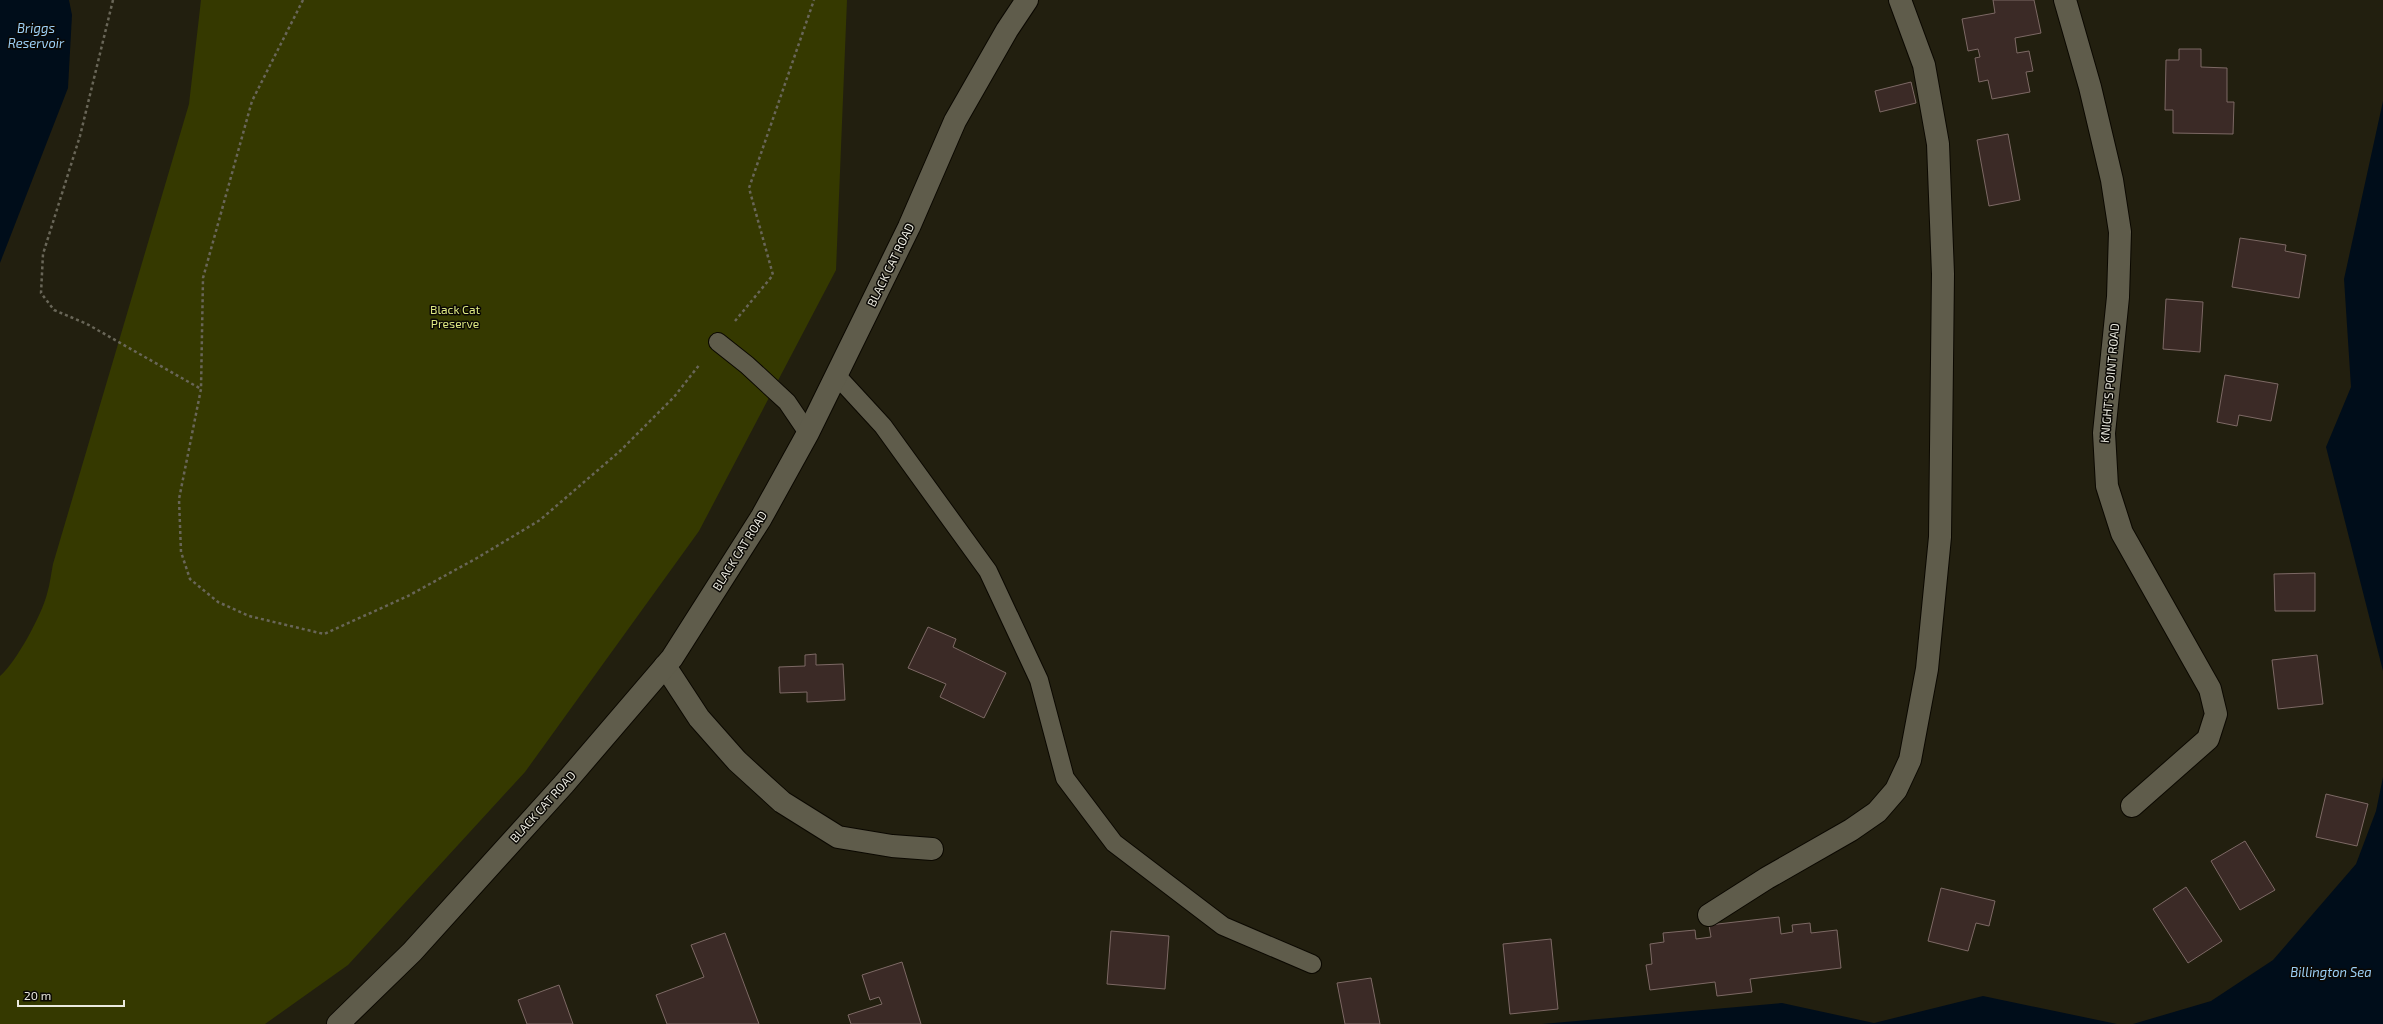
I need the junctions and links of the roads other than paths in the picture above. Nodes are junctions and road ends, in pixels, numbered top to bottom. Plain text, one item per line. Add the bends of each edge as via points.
1 (1027, 0) edge
2 (1900, 0) edge
3 (2065, 0) edge
4 (718, 342) road end
5 (837, 376) junction
6 (808, 433) junction
7 (665, 666) junction
8 (2132, 806) dead end
9 (932, 849) dead end
10 (1709, 915) dead end
11 (1312, 964) dead end
12 (338, 1024) edge

1 - 5 street, BLACK CAT ROAD via 955,121 909,227
2 - 10 street via 1924,65 1938,144 1943,274 1940,537 1927,669 1910,760 1896,790 1877,812
3 - 8 street, KNIGHT'S POINT ROAD via 2090,87 2112,180 2120,232 2118,297 2104,434 2107,486 2122,532 2210,689 2216,714 2208,739
4 - 6 lane via 787,402
5 - 6 street, BLACK CAT ROAD
5 - 11 lane via 883,426 988,571 1039,680 1065,778 1114,843 1223,926
6 - 7 street, BLACK CAT ROAD via 761,518
7 - 9 street via 700,718 737,761 782,802 838,837 892,846
7 - 12 street, BLACK CAT ROAD via 564,784 412,952

